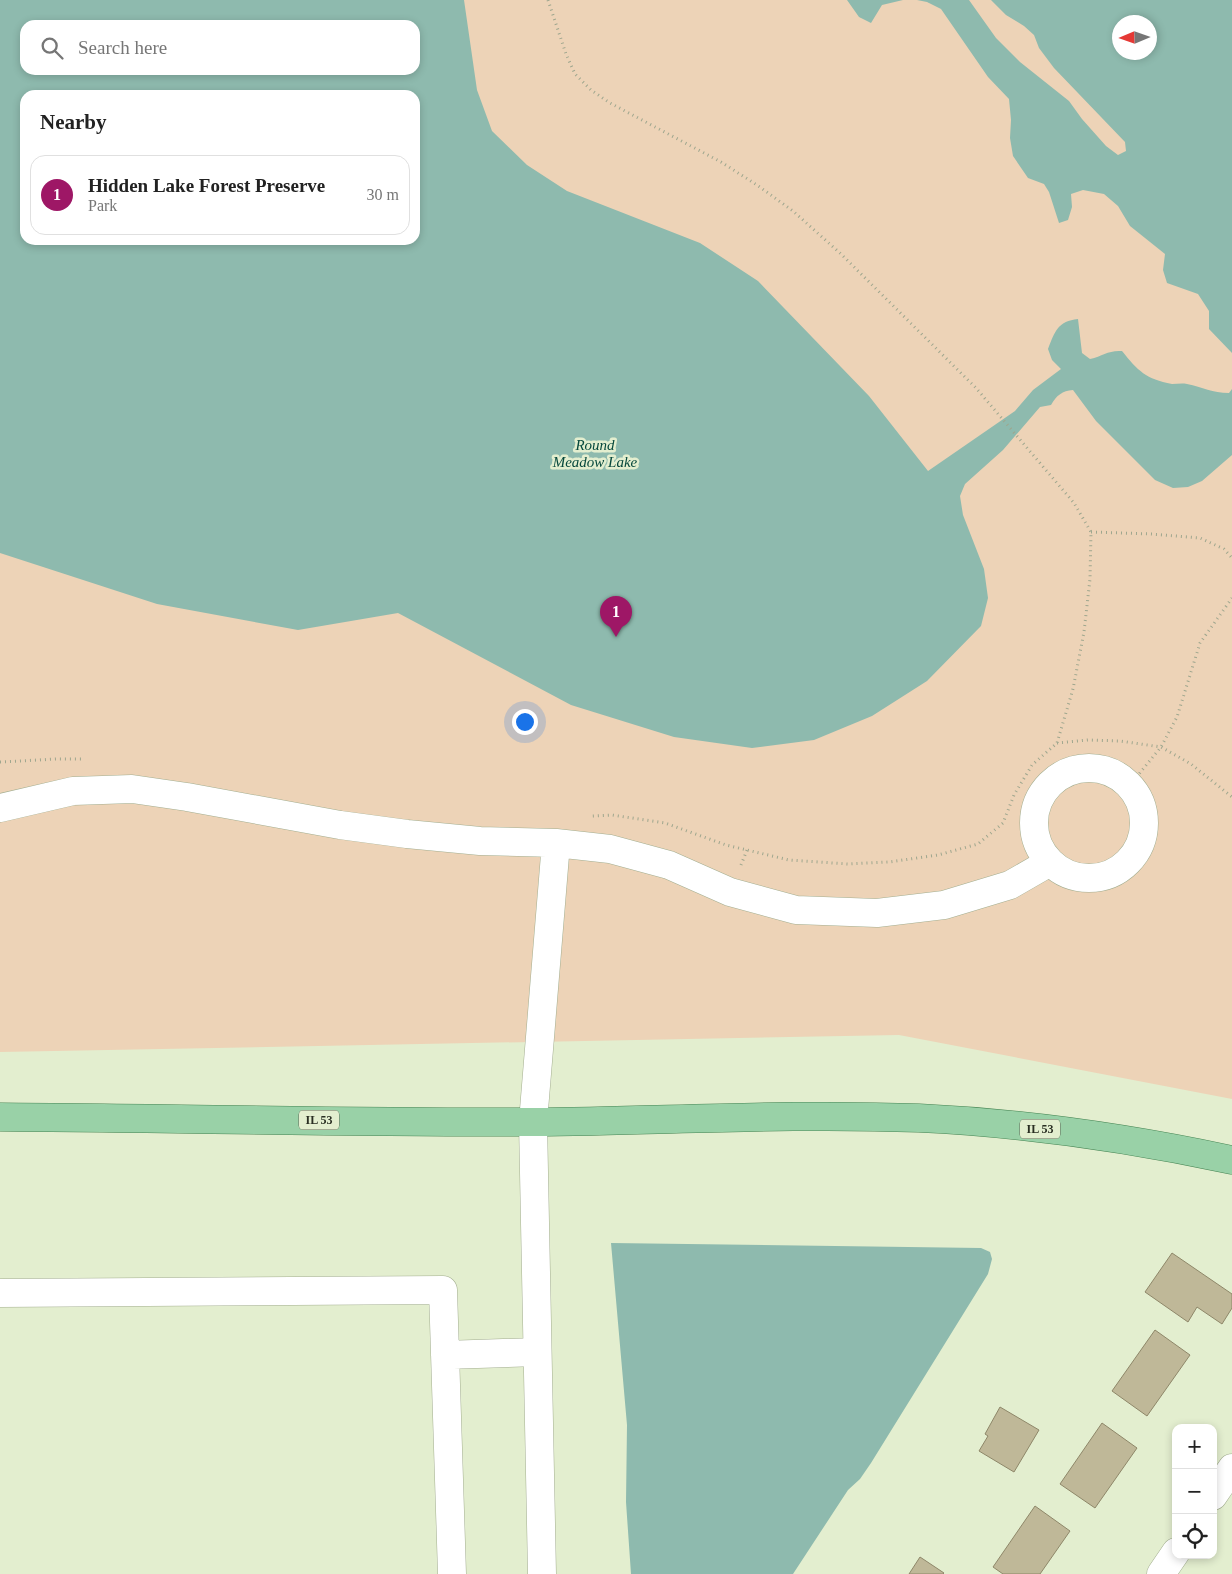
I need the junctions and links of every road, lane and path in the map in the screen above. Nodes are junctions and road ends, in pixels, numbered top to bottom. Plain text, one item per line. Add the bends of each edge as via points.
1 (548, 0) edge
2 (1091, 532) junction
3 (1232, 558) edge
4 (1232, 598) edge
5 (1057, 743) junction
6 (1161, 747) junction
7 (92, 760) dead end
8 (0, 762) edge
9 (1130, 785) junction
10 (1232, 797) edge
11 (0, 808) edge
12 (582, 816) dead end
13 (556, 843) junction
14 (1050, 862) junction
15 (0, 1117) edge
16 (533, 1122) junction
17 (1232, 1160) edge
18 (0, 1293) edge
19 (537, 1352) junction
20 (445, 1354) junction
21 (1232, 1468) edge
22 (1217, 1490) edge
23 (1172, 1558) edge
24 (452, 1574) edge
25 (542, 1574) edge
26 (1161, 1574) edge

1 - 2 path via 575,74 591,90 721,162 793,211 976,388 1074,503
2 - 3 path via 1200,538 1224,549
2 - 5 path via 1084,632 1073,689
4 - 6 path via 1200,644 1177,717
5 - 6 path via 1120,741
5 - 12 path via 1032,765 1014,795 1003,823 978,844 938,855 848,864 789,860 726,845 665,823 612,815
6 - 9 path
6 - 10 path via 1191,764
7 - 8 path
9 - 14 street via 1145,818 1139,848 1128,863 1116,872 1097,878 1067,874
9 - 14 street via 1114,773 1096,767 1078,768 1060,775 1046,788 1036,805 1034,825 1038,846
11 - 13 street via 73,791 132,789 407,834 480,841
13 - 14 street via 610,849 669,865 730,892 805,911 877,913 944,905 1010,884
13 - 16 street
15 - 16 main road, IL 53
16 - 17 main road, IL 53 via 845,1116 920,1118 1095,1135
16 - 19 street
18 - 20 street via 443,1290
19 - 20 street
19 - 25 street
20 - 24 street
21 - 22 street
23 - 26 street

